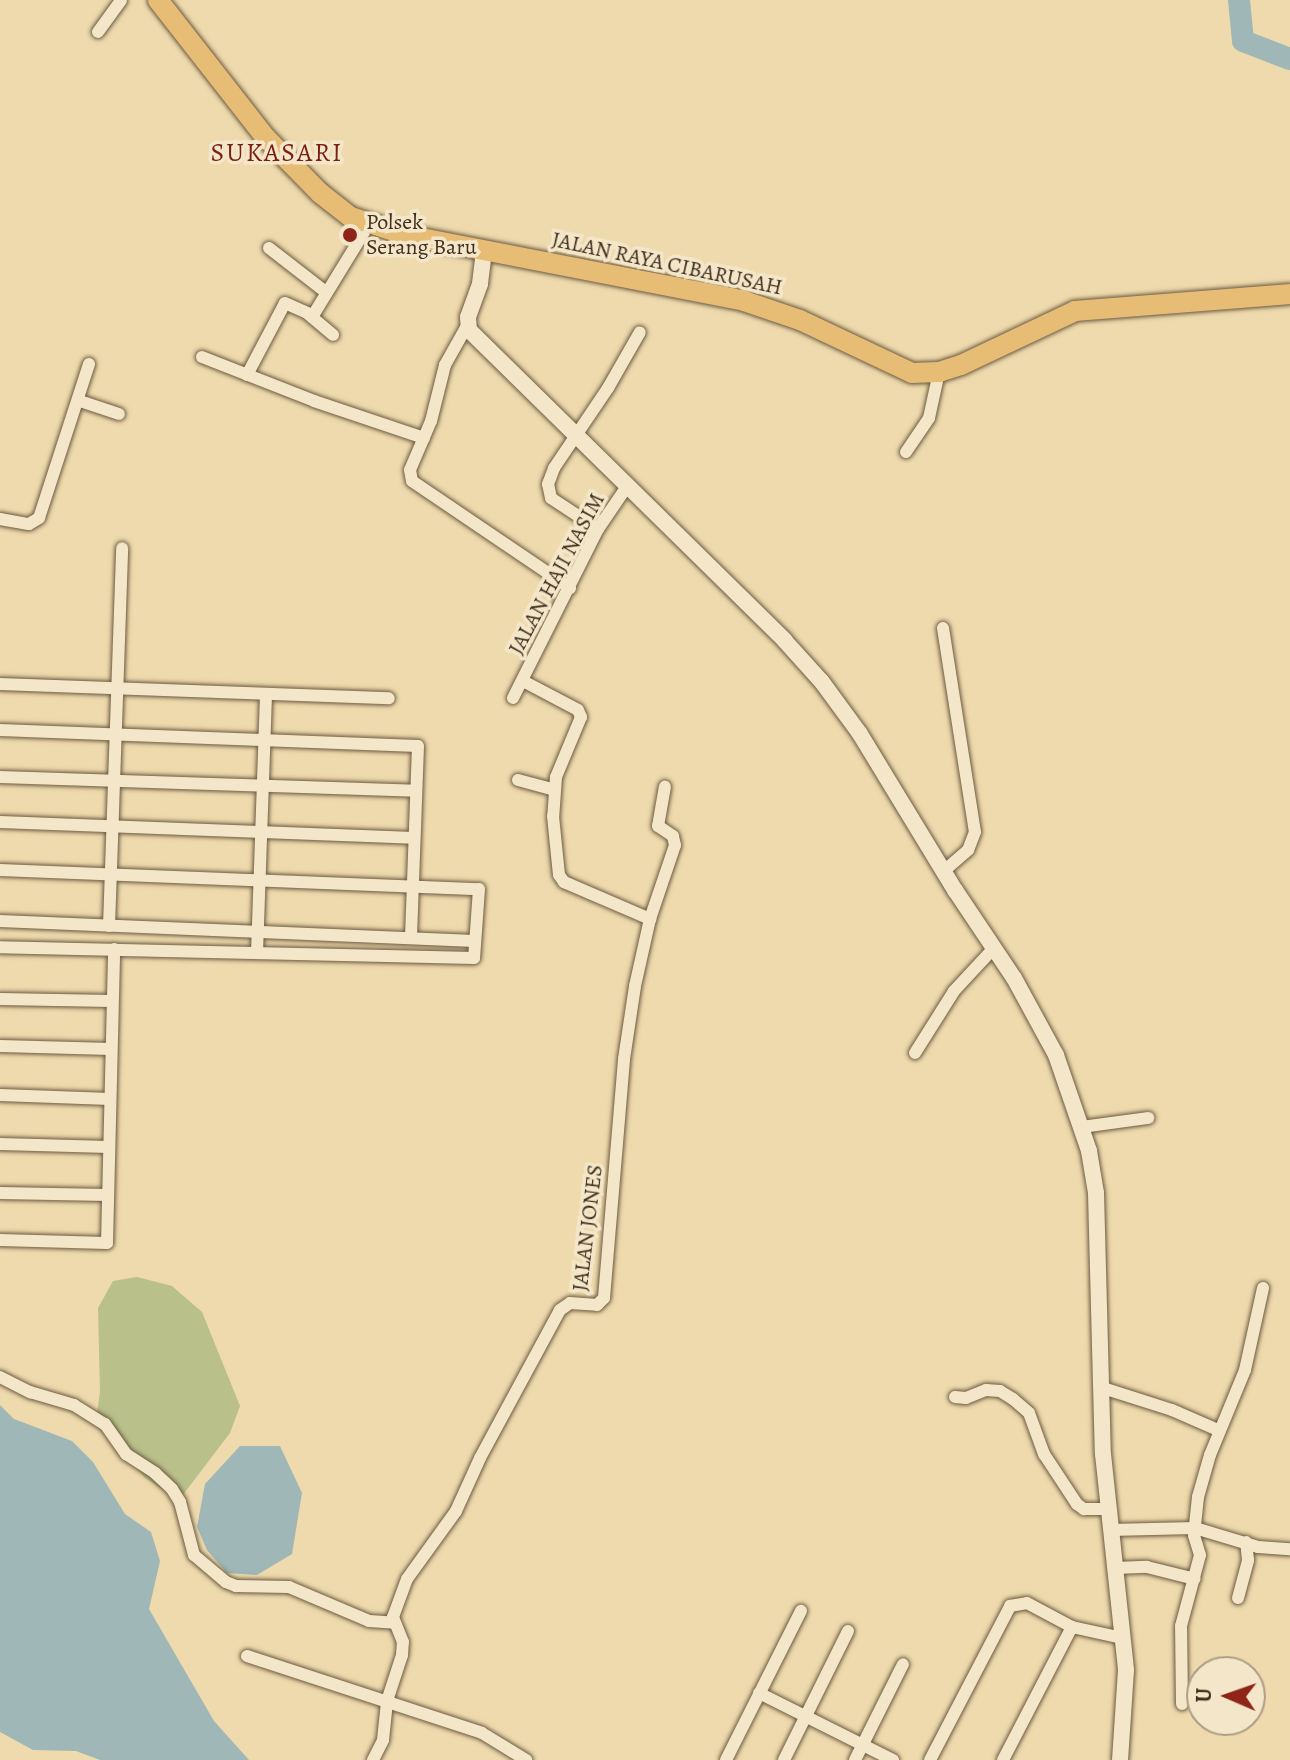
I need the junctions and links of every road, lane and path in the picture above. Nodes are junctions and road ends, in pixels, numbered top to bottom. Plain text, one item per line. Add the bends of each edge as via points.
1 (121, 0) edge
2 (158, 0) edge
3 (98, 32) dead end
4 (369, 224) junction
5 (269, 248) dead end
6 (484, 251) junction
7 (327, 293) junction
8 (1290, 294) edge
9 (312, 317) junction
10 (468, 324) junction
11 (640, 332) dead end
12 (333, 335) dead end
13 (202, 357) dead end
14 (89, 364) dead end
15 (939, 372) junction
16 (247, 375) junction
17 (80, 401) junction
18 (119, 414) dead end
19 (576, 433) junction
20 (424, 438) junction
21 (906, 452) dead end
22 (628, 485) junction
23 (0, 519) edge
24 (598, 529) junction
25 (122, 548) dead end
26 (570, 588) junction
27 (943, 628) dead end
28 (523, 681) junction
29 (0, 684) edge
30 (117, 688) junction
31 (266, 694) junction
32 (389, 698) dead end
33 (513, 698) dead end
34 (0, 730) edge
35 (115, 735) junction
36 (265, 740) junction
37 (0, 777) edge
38 (518, 780) dead end
39 (114, 781) junction
40 (263, 786) junction
41 (665, 787) dead end
42 (555, 790) junction
43 (416, 791) junction
44 (0, 822) edge
45 (112, 827) junction
46 (261, 832) junction
47 (414, 838) junction
48 (0, 870) edge
49 (944, 871) junction
50 (111, 875) junction
51 (260, 880) junction
52 (413, 887) junction
53 (650, 919) junction
54 (0, 921) edge
55 (109, 926) junction
56 (258, 932) junction
57 (411, 938) junction
58 (475, 941) junction
59 (0, 947) edge
60 (994, 948) junction
61 (114, 949) junction
62 (257, 953) junction
63 (0, 999) edge
64 (112, 1001) junction
65 (0, 1046) edge
66 (111, 1049) junction
67 (915, 1053) dead end
68 (0, 1095) edge
69 (110, 1099) junction
70 (1148, 1118) dead end
71 (1082, 1127) junction
72 (0, 1144) edge
73 (109, 1147) junction
74 (0, 1193) edge
75 (108, 1195) junction
76 (0, 1240) edge
77 (1263, 1288) dead end
78 (0, 1377) edge
79 (1103, 1388) junction
80 (955, 1397) dead end
81 (1220, 1431) junction
82 (1108, 1509) junction
83 (1195, 1528) junction
84 (1110, 1530) junction
85 (1246, 1542) junction
86 (1290, 1549) edge
87 (1114, 1568) junction
88 (1195, 1579) junction
89 (1238, 1598) dead end
90 (801, 1611) dead end
91 (395, 1623) junction
92 (1072, 1627) junction
93 (848, 1631) dead end
94 (1122, 1638) junction
95 (247, 1656) dead end
96 (903, 1664) dead end
97 (759, 1693) junction
98 (387, 1701) junction
99 (1182, 1704) dead end
100 (805, 1716) junction
101 (863, 1745) junction
102 (373, 1760) edge
103 (526, 1760) edge
104 (726, 1760) edge
105 (784, 1760) edge
106 (855, 1760) edge
107 (893, 1760) edge
108 (930, 1760) edge
109 (1003, 1760) edge
110 (1120, 1760) edge

1 - 3 street
2 - 4 main road, JALAN RAYA CIBARUSAH via 266,138 335,206
4 - 6 main road, JALAN RAYA CIBARUSAH
4 - 7 street
5 - 7 street
6 - 10 street
6 - 15 main road, JALAN RAYA CIBARUSAH via 744,301 800,320 899,369
7 - 9 street
8 - 15 main road, JALAN RAYA CIBARUSAH via 1075,311
9 - 12 street
9 - 16 street via 285,303
10 - 19 street
10 - 20 street via 445,365
11 - 19 street
13 - 16 street
14 - 17 street
15 - 21 street via 929,418
16 - 20 street
17 - 18 street
17 - 23 street via 39,518 29,524
19 - 22 street
19 - 24 street via 554,468 547,492
20 - 26 street via 410,470 415,486
22 - 24 street, JALAN HAJI NASIM
22 - 49 street via 822,682
24 - 26 street, JALAN HAJI NASIM
25 - 30 street
26 - 28 street, JALAN HAJI NASIM
27 - 49 street via 975,832 968,850
28 - 33 street
28 - 42 street, JALAN HAJI NASIM via 578,710 581,717
29 - 30 street
30 - 31 street
30 - 35 street
31 - 32 street
31 - 36 street
34 - 35 street
35 - 36 street
35 - 39 street
36 - 40 street
36 - 43 street via 418,746
37 - 39 street
38 - 42 street
39 - 40 street
39 - 45 street
40 - 43 street
40 - 46 street
41 - 53 street, JALAN JONES via 658,826 673,836 675,845
42 - 53 street, JALAN HAJI NASIM via 556,854 564,882
43 - 47 street
44 - 45 street
45 - 46 street
45 - 50 street
46 - 47 street
46 - 51 street
47 - 52 street
48 - 50 street
49 - 60 street
50 - 51 street
50 - 55 street
51 - 52 street
51 - 56 street
52 - 57 street
52 - 58 street via 479,889
53 - 91 street, JALAN JONES via 624,1059 604,1298 597,1305 570,1303 560,1310 456,1511 407,1579 394,1611
54 - 55 street
55 - 56 street
56 - 57 street
56 - 62 street
57 - 58 street
58 - 62 street via 474,958
59 - 61 street
60 - 67 street via 954,991
60 - 71 street via 1035,1012
61 - 62 street
61 - 64 street
63 - 64 street
64 - 66 street
65 - 66 street
66 - 69 street
68 - 69 street
69 - 73 street
70 - 71 street
71 - 79 street via 1096,1193
72 - 73 street
73 - 75 street
74 - 75 street
75 - 76 street via 107,1243
77 - 81 street via 1245,1370
78 - 91 street via 74,1405 105,1424 126,1454 172,1489 194,1555 226,1582 289,1587 369,1621
79 - 81 street
79 - 82 street
80 - 82 street via 986,1390 1013,1399 1029,1413 1044,1454 1077,1504
81 - 83 street via 1200,1488
82 - 84 street
83 - 84 street
83 - 85 street
83 - 88 street via 1200,1555
84 - 87 street
85 - 86 street
85 - 89 street via 1248,1560
87 - 88 street via 1147,1567
87 - 94 street
88 - 99 street via 1182,1614
90 - 97 street
91 - 98 street, JALAN JONES via 403,1647
92 - 94 street
92 - 108 street via 1027,1603 1010,1606
92 - 109 street
93 - 100 street
94 - 110 street
95 - 98 street
96 - 101 street
97 - 100 street
97 - 104 street
98 - 102 street, JALAN JONES via 383,1740
98 - 103 street via 493,1737
100 - 101 street
100 - 105 street
101 - 106 street
101 - 107 street

